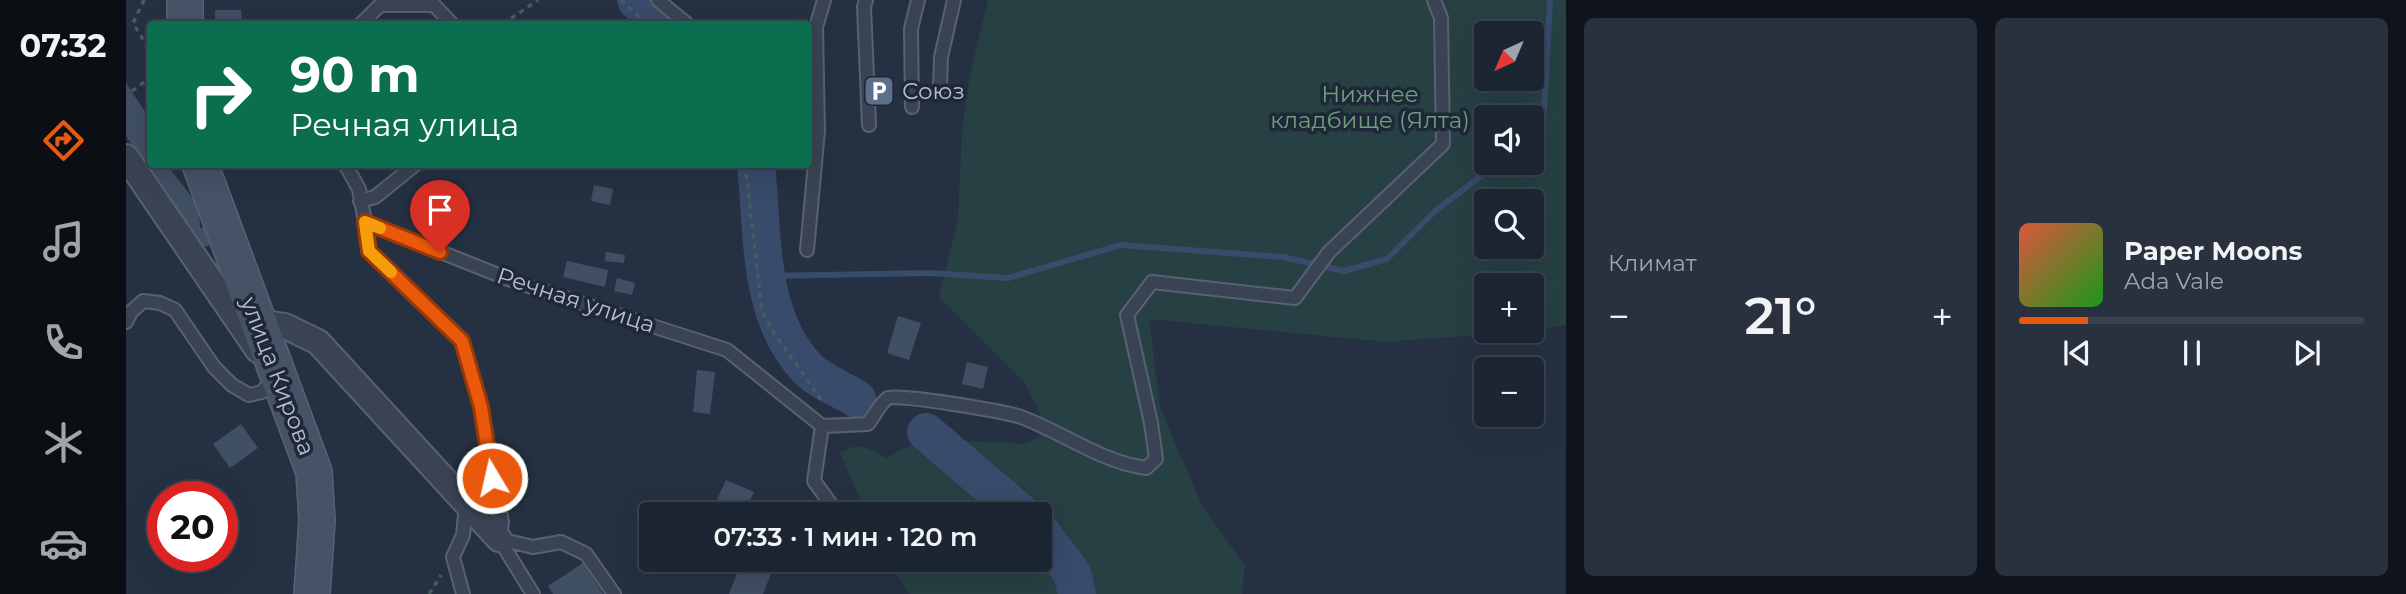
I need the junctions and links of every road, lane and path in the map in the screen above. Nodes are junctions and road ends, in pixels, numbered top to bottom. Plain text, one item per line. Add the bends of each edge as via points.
1 (144, 0) edge
2 (185, 0) edge
3 (538, 0) edge
4 (621, 0) edge
5 (658, 0) edge
6 (824, 0) edge
7 (866, 0) edge
8 (918, 0) edge
9 (954, 0) edge
10 (1434, 0) edge
11 (185, 21) edge
12 (364, 21) edge
13 (449, 21) edge
14 (507, 21) edge
15 (644, 21) edge
16 (683, 21) edge
17 (147, 50) edge
18 (147, 80) edge
19 (940, 88) dead end
20 (132, 91) dead end
21 (912, 107) dead end
22 (869, 125) dead end
23 (818, 131) junction
24 (812, 137) edge
25 (126, 157) edge
26 (201, 168) edge
27 (347, 168) edge
28 (411, 168) edge
29 (745, 168) edge
30 (360, 201) junction
31 (365, 222) junction
32 (807, 250) dead end
33 (126, 322) edge
34 (259, 328) junction
35 (270, 373) junction
36 (818, 423) junction
37 (829, 502) edge
38 (466, 505) junction
39 (499, 539) junction
40 (300, 594) edge
41 (312, 594) edge
42 (463, 594) edge
43 (533, 594) edge
44 (614, 594) edge

1 - 17 path via 133,23
2 - 11 main road
3 - 14 path
4 - 15 path
5 - 16 lane
6 - 23 lane via 816,27
7 - 22 lane
8 - 21 lane via 911,29
9 - 19 lane via 941,57
10 - 36 lane via 1441,18 1443,144 1329,253 1294,298 1152,282 1127,315 1156,459 1146,468 1123,465 1020,417 925,400 894,396 869,424
12 - 13 lane via 380,5 434,5
18 - 20 path
23 - 24 lane
23 - 32 lane
25 - 35 street
26 - 34 main road, улица Кирова
27 - 30 lane
28 - 30 lane via 375,197
29 - 36 path via 762,312 820,398
30 - 31 lane
31 - 36 lane, Речная улица via 516,282 727,350
31 - 39 lane via 369,251 462,341 481,407 502,522
33 - 35 lane via 143,301 160,303 175,310 232,385 249,395 262,391
34 - 35 main road
34 - 38 street via 285,326 318,342
34 - 41 main road, улица Кирова via 314,472 317,520
35 - 40 main road via 304,475
36 - 37 lane via 814,481
38 - 39 street
38 - 42 lane via 463,535 453,557
39 - 43 lane
39 - 44 lane via 533,547 561,542 586,554

